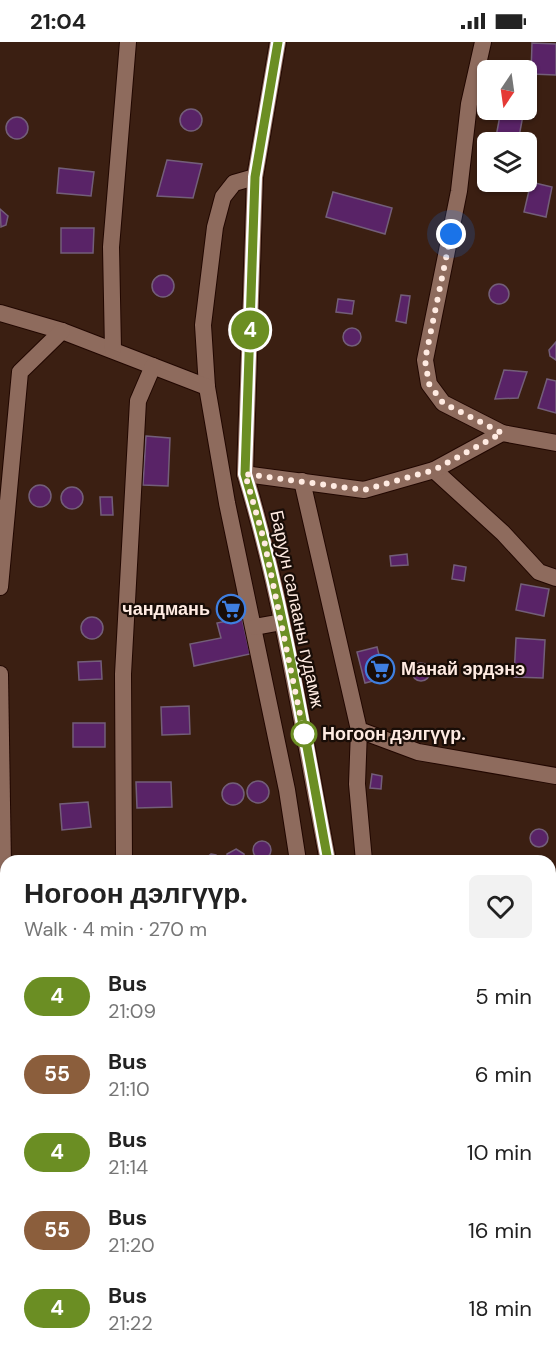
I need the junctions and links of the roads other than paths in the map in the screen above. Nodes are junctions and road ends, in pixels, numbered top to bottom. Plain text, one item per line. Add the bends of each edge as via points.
1 (128, 42) edge
2 (278, 42) edge
3 (483, 42) edge
4 (255, 177) junction
5 (0, 313) edge
6 (62, 331) junction
7 (113, 350) junction
8 (153, 366) junction
9 (207, 387) junction
10 (502, 433) junction
11 (556, 443) edge
12 (434, 470) junction
13 (245, 474) junction
14 (302, 481) junction
15 (556, 578) edge
16 (0, 587) edge
17 (282, 622) junction
18 (255, 627) junction
19 (0, 674) edge
20 (359, 730) junction
21 (556, 777) edge
22 (3, 855) edge
23 (124, 855) edge
24 (297, 855) edge
25 (327, 855) edge
26 (363, 855) edge

1 - 7 street via 111,247
2 - 4 street, Баруун салааны гудамж
3 - 10 street via 469,105 459,191 425,360 429,384 443,403
4 - 9 street via 234,183 224,197 215,227 203,326
4 - 13 street, Баруун салааны гудамж
5 - 6 street
6 - 7 street
6 - 16 street via 20,372
7 - 8 street
8 - 9 street
8 - 23 street via 138,401 123,674
9 - 18 street via 227,503
10 - 11 street
10 - 12 street
12 - 14 street via 364,490
12 - 15 street via 539,572
13 - 14 street
13 - 17 street, Баруун салааны гудамж
14 - 20 street
17 - 18 street
17 - 25 street, Баруун салааны гудамж
18 - 24 street
19 - 22 street
20 - 21 street via 418,752
20 - 26 street via 357,784

